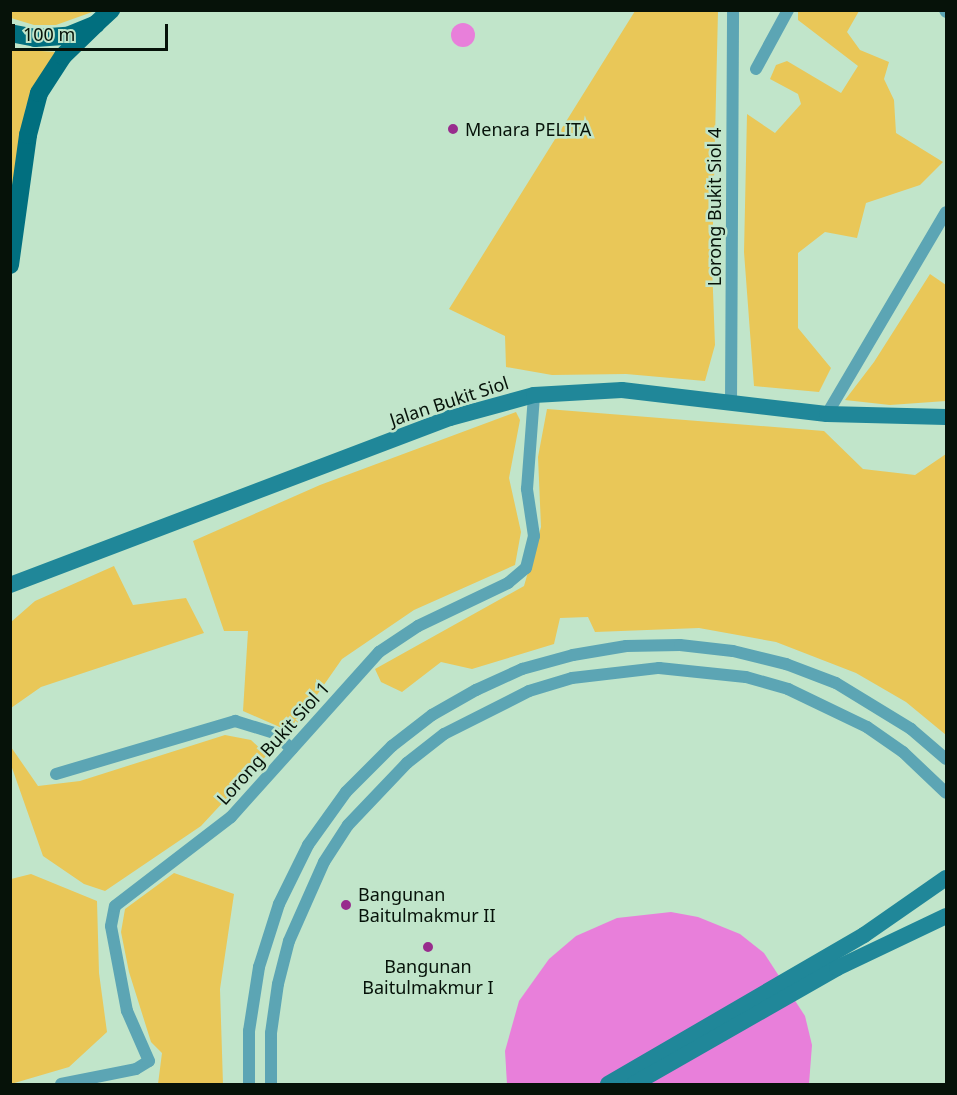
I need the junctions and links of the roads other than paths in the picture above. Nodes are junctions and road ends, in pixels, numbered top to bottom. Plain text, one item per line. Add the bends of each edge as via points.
1 (111, 10) edge
2 (733, 10) edge
3 (788, 10) edge
4 (96, 24) junction
5 (10, 33) edge
6 (756, 69) dead end
7 (946, 212) edge
8 (10, 264) edge
9 (534, 395) junction
10 (731, 403) junction
11 (828, 414) junction
12 (946, 417) edge
13 (15, 584) edge
14 (292, 749) junction
15 (946, 759) edge
16 (56, 774) dead end
17 (946, 793) edge
18 (946, 878) edge
19 (946, 916) edge
20 (833, 962) junction
21 (61, 1084) edge
22 (249, 1084) edge
23 (271, 1084) edge
24 (608, 1084) edge
25 (634, 1084) edge

1 - 4 main road
2 - 10 street, Lorong Bukit Siol 4
3 - 6 street
4 - 5 main road via 55,37
4 - 8 main road via 54,67 37,99
7 - 11 street
9 - 10 street, Jalan Bukit Siol via 622,390
9 - 13 street, Jalan Bukit Siol via 450,418
9 - 14 street, Lorong Bukit Siol 1 via 527,489 534,536 526,568 500,588 418,626 379,652
10 - 11 street, Jalan Bukit Siol
11 - 12 street, Jalan Bukit Siol
14 - 16 street via 274,733 235,721
14 - 21 street, Lorong Bukit Siol 1 via 231,817 115,906 111,926 125,1001 149,1061 136,1069
15 - 22 street via 911,729 836,683 786,664 733,651 680,645 616,648 522,669 476,690 432,715 392,746 346,792 308,845 279,904 259,967 249,1031
17 - 23 street via 903,752 867,727 788,689 746,677 659,668 615,670 572,678 507,700 444,734 407,763 348,825 324,862 289,941 278,984 271,1033
18 - 20 street
19 - 20 street
20 - 24 street
20 - 25 street

